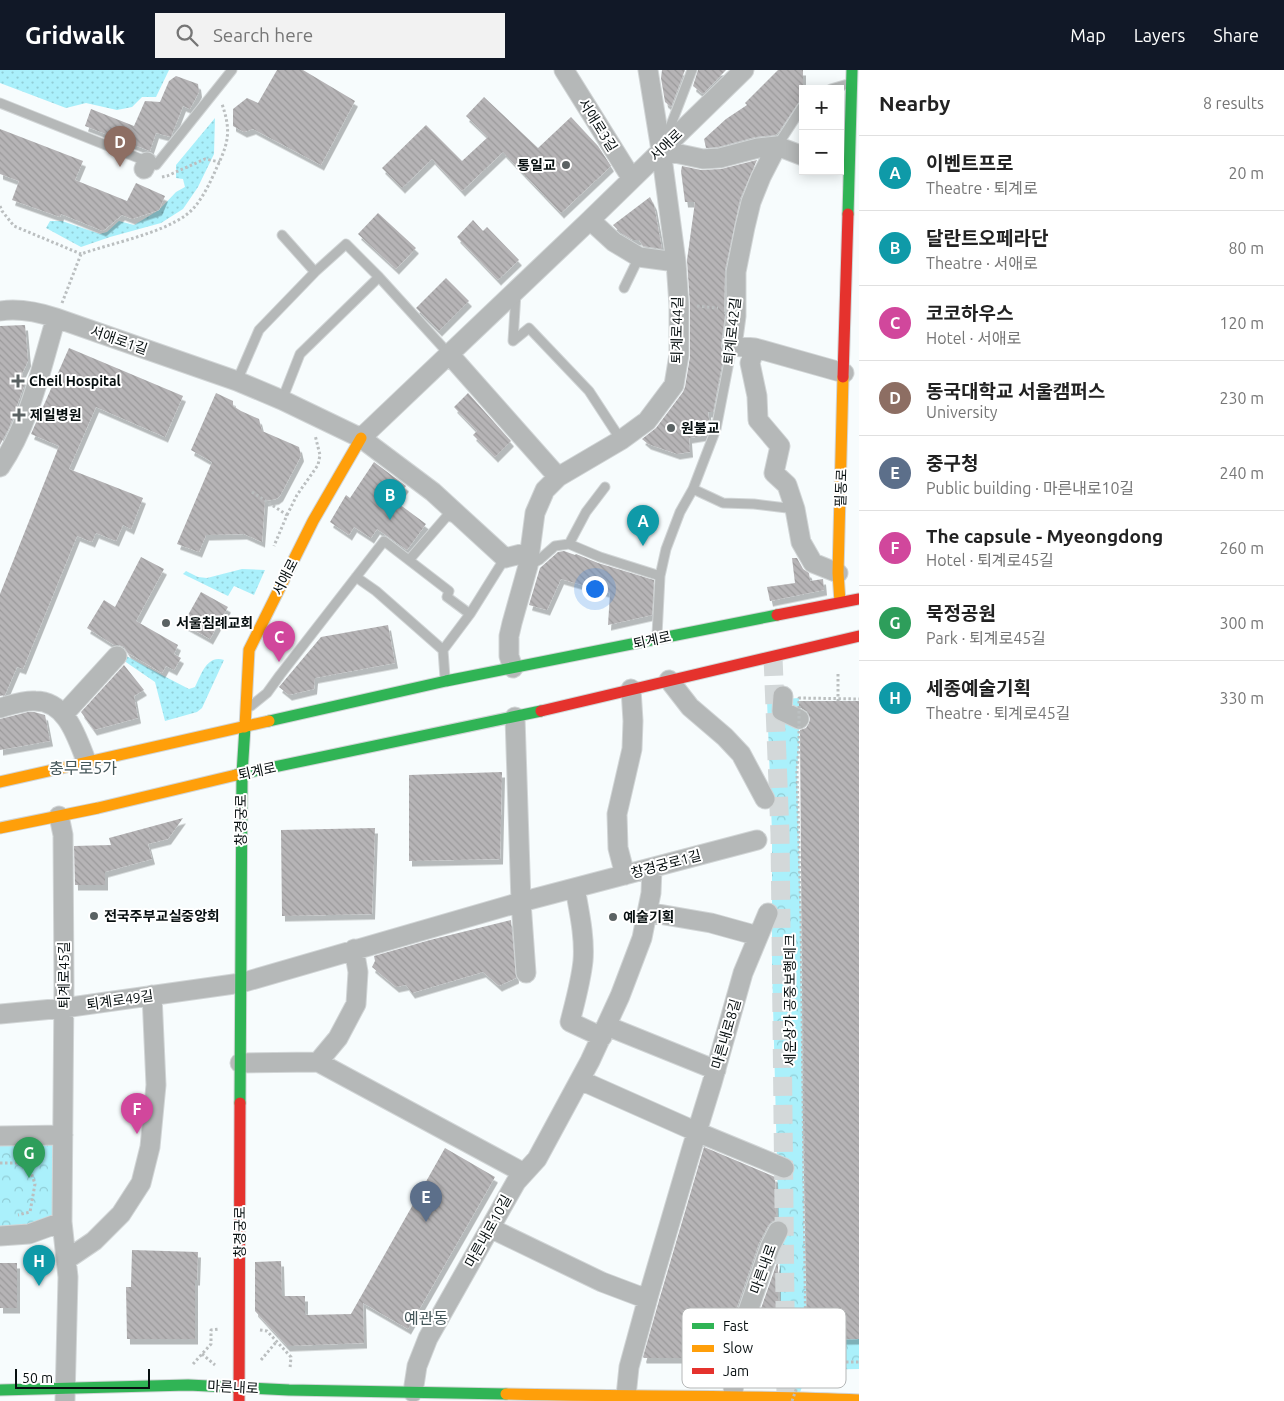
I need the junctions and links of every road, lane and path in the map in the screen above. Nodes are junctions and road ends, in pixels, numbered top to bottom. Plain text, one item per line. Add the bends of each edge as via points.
1 (232, 70) edge
2 (564, 70) edge
3 (648, 70) edge
4 (692, 70) edge
5 (744, 70) edge
6 (852, 70) edge
7 (851, 83) junction
8 (844, 85) edge
9 (217, 89) junction
10 (0, 103) edge
11 (799, 112) edge
12 (777, 146) junction
13 (661, 150) junction
14 (799, 154) edge
15 (220, 162) junction
16 (849, 174) edge
17 (166, 176) dead end
18 (632, 179) junction
19 (0, 206) edge
20 (590, 220) junction
21 (282, 235) dead end
22 (81, 254) junction
23 (639, 257) junction
24 (676, 262) junction
25 (315, 272) junction
26 (379, 277) junction
27 (624, 288) dead end
28 (516, 290) junction
29 (679, 305) junction
30 (736, 309) junction
31 (0, 311) edge
32 (56, 318) junction
33 (732, 346) junction
34 (755, 348) junction
35 (449, 354) junction
36 (844, 373) junction
37 (237, 381) junction
38 (282, 400) junction
39 (320, 418) junction
40 (361, 438) junction
41 (620, 440) junction
42 (3, 458) edge
43 (558, 477) junction
44 (605, 487) dead end
45 (693, 489) junction
46 (252, 492) dead end
47 (795, 509) junction
48 (287, 515) junction
49 (463, 520) junction
50 (569, 544) junction
51 (272, 551) dead end
52 (505, 558) junction
53 (529, 559) junction
54 (409, 560) junction
55 (838, 573) junction
56 (356, 576) junction
57 (660, 576) junction
58 (859, 599) edge
59 (840, 602) junction
60 (470, 614) junction
61 (859, 636) edge
62 (657, 639) junction
63 (444, 650) junction
64 (117, 656) dead end
65 (513, 668) junction
66 (838, 674) dead end
67 (668, 680) junction
68 (446, 681) junction
69 (631, 689) junction
70 (783, 696) dead end
71 (859, 699) edge
72 (838, 701) dead end
73 (0, 708) edge
74 (246, 710) junction
75 (64, 714) junction
76 (515, 717) junction
77 (799, 719) junction
78 (245, 727) junction
79 (87, 763) junction
80 (242, 774) junction
81 (0, 782) edge
82 (765, 799) dead end
83 (60, 816) junction
84 (0, 828) edge
85 (757, 840) dead end
86 (652, 868) junction
87 (625, 875) junction
88 (575, 888) junction
89 (521, 902) junction
90 (647, 912) junction
91 (768, 913) dead end
92 (758, 936) junction
93 (354, 949) junction
94 (526, 973) dead end
95 (240, 983) junction
96 (152, 995) junction
97 (64, 1008) junction
98 (0, 1014) edge
99 (604, 1032) junction
100 (318, 1062) junction
101 (240, 1063) junction
102 (716, 1070) junction
103 (580, 1080) junction
104 (697, 1132) junction
105 (63, 1135) junction
106 (0, 1136) edge
107 (0, 1163) edge
108 (784, 1168) dead end
109 (524, 1173) junction
110 (10, 1217) dead end
111 (62, 1222) junction
112 (490, 1228) junction
113 (778, 1231) dead end
114 (0, 1236) edge
115 (66, 1260) junction
116 (648, 1299) junction
117 (749, 1308) edge
118 (805, 1308) edge
119 (846, 1362) edge
120 (859, 1362) edge
121 (239, 1387) junction
122 (794, 1388) edge
123 (0, 1390) edge
124 (413, 1392) junction
125 (65, 1395) edge
126 (94, 1395) edge
127 (626, 1396) junction
128 (532, 1398) edge
129 (733, 1398) edge
130 (788, 1400) edge
131 (859, 1400) edge
132 (239, 1401) edge

1 - 9 lane
2 - 18 street, 서애로3길
3 - 13 street, 퇴계로44길
4 - 13 lane
5 - 13 street, 서애로
6 - 7 main road, 필동로
7 - 8 lane
7 - 16 main road, 필동로
9 - 10 lane via 156,165 146,165
9 - 15 path via 228,120 225,151
11 - 12 lane
12 - 13 street via 703,159
12 - 14 street
12 - 30 street, 퇴계로42길 via 751,202 736,272
13 - 18 street, 서애로
13 - 24 street, 퇴계로44길
15 - 17 path via 205,159
15 - 22 path via 204,194 187,214 165,227
16 - 36 main road, 필동로
18 - 20 street, 서애로
19 - 22 path via 14,226
20 - 23 street via 614,242
20 - 28 street, 서애로
21 - 25 lane
22 - 32 path
23 - 24 street
23 - 27 lane
24 - 29 street, 퇴계로44길
25 - 26 lane via 346,244
25 - 37 lane via 259,330
26 - 35 lane
26 - 38 lane via 300,354
28 - 35 street, 서애로
28 - 41 lane via 513,341 528,328 589,392
29 - 30 path
29 - 41 street, 퇴계로44길 via 679,355 674,385 647,421
30 - 33 street, 퇴계로42길
31 - 32 street, 서애로1길 via 37,312
32 - 37 street, 서애로1길
32 - 42 street via 29,409
33 - 34 street
33 - 45 lane, 퇴계로42길 via 716,430
34 - 36 street
34 - 47 street via 750,362 758,420 780,446 774,473 787,484
35 - 40 street, 서애로
35 - 43 street
36 - 55 main road, 필동로
37 - 38 street, 서애로1길
38 - 39 street, 서애로1길
39 - 40 street, 서애로1길
39 - 48 path via 313,430 320,455 318,465
40 - 49 street
40 - 74 main road, 서애로 via 313,521 249,650
41 - 43 street, 퇴계로44길
43 - 53 street, 퇴계로44길 via 545,490 535,513
44 - 50 lane via 586,512
45 - 47 lane via 723,502
45 - 57 lane, 퇴계로42길 via 680,512
46 - 48 path
47 - 55 street via 801,542 813,563
48 - 51 path
49 - 52 street
49 - 54 lane via 447,516
50 - 53 lane via 555,546 539,560
50 - 57 lane
52 - 53 street
52 - 60 lane
53 - 65 street, 퇴계로44길 via 509,636
54 - 56 lane via 384,541
54 - 60 lane via 448,591 447,597
55 - 59 main road, 필동로
56 - 63 lane
56 - 74 lane via 267,693
57 - 62 lane, 퇴계로42길
58 - 59 main road, 퇴계로
59 - 62 main road, 퇴계로
60 - 63 lane
61 - 67 main road, 퇴계로
62 - 65 main road, 퇴계로
63 - 68 lane
64 - 75 street
65 - 68 main road, 퇴계로
66 - 72 path
67 - 69 main road, 퇴계로
67 - 82 street via 690,707 741,754
68 - 78 main road, 퇴계로
69 - 76 main road, 퇴계로
69 - 87 street via 632,750 617,814 618,848
70 - 77 street via 782,711
71 - 77 path, 세운상가 공중보행데크, bridge via 799,698
73 - 75 street via 33,700 49,702
74 - 78 main road, 서애로
75 - 79 street
76 - 80 main road, 퇴계로
76 - 89 street
77 - 118 path, 세운상가 공중보행데크, bridge via 797,771
78 - 79 main road, 퇴계로
78 - 80 main road, 창경궁로
79 - 81 main road, 퇴계로
80 - 83 main road, 퇴계로
80 - 95 main road, 창경궁로
83 - 84 main road, 퇴계로
83 - 97 street, 퇴계로45길 via 63,834
85 - 86 street, 창경궁로1길
86 - 87 street, 창경궁로1길
86 - 90 street, 마른내로10길
87 - 88 street, 창경궁로1길
88 - 89 street, 창경궁로1길
88 - 99 street via 583,960 570,1022
89 - 93 street, 창경궁로1길
89 - 94 street
90 - 92 street via 711,923
90 - 99 street, 마른내로10길 via 642,938
91 - 92 street, 마른내로8길
92 - 102 street, 마른내로8길 via 743,973
93 - 95 street, 창경궁로1길
93 - 100 street via 358,972 356,1004 338,1038
95 - 96 street, 퇴계로49길
95 - 101 main road, 창경궁로
96 - 97 street, 퇴계로49길
96 - 115 street via 156,1085 150,1147 141,1183 121,1214 94,1241
97 - 98 street, 퇴계로49길
97 - 105 street, 퇴계로45길
99 - 102 street
99 - 103 street, 마른내로10길
100 - 101 street
100 - 109 street
101 - 121 main road, 창경궁로
102 - 104 street, 마른내로8길
103 - 104 street
103 - 109 street, 마른내로10길 via 537,1159
104 - 108 street
104 - 116 street, 마른내로8길
105 - 106 street
105 - 111 street, 퇴계로45길
107 - 110 path via 28,1163 35,1184 30,1212
109 - 112 street, 마른내로10길
111 - 114 street via 29,1234
111 - 115 street, 퇴계로45길
112 - 116 street via 602,1282
112 - 124 street, 마른내로10길 via 428,1338 417,1366
113 - 117 street, 마른내로
115 - 125 street, 퇴계로45길
116 - 127 street, 마른내로8길 via 629,1367
119 - 120 path
121 - 124 main road, 마른내로
121 - 126 main road, 마른내로 via 188,1385
121 - 132 main road, 창경궁로
122 - 130 path, bridge
123 - 125 main road, 마른내로
124 - 128 main road, 마른내로
125 - 126 main road, 마른내로
127 - 128 main road, 마른내로
127 - 129 main road, 마른내로
129 - 130 main road, 마른내로
130 - 131 main road, 마른내로

